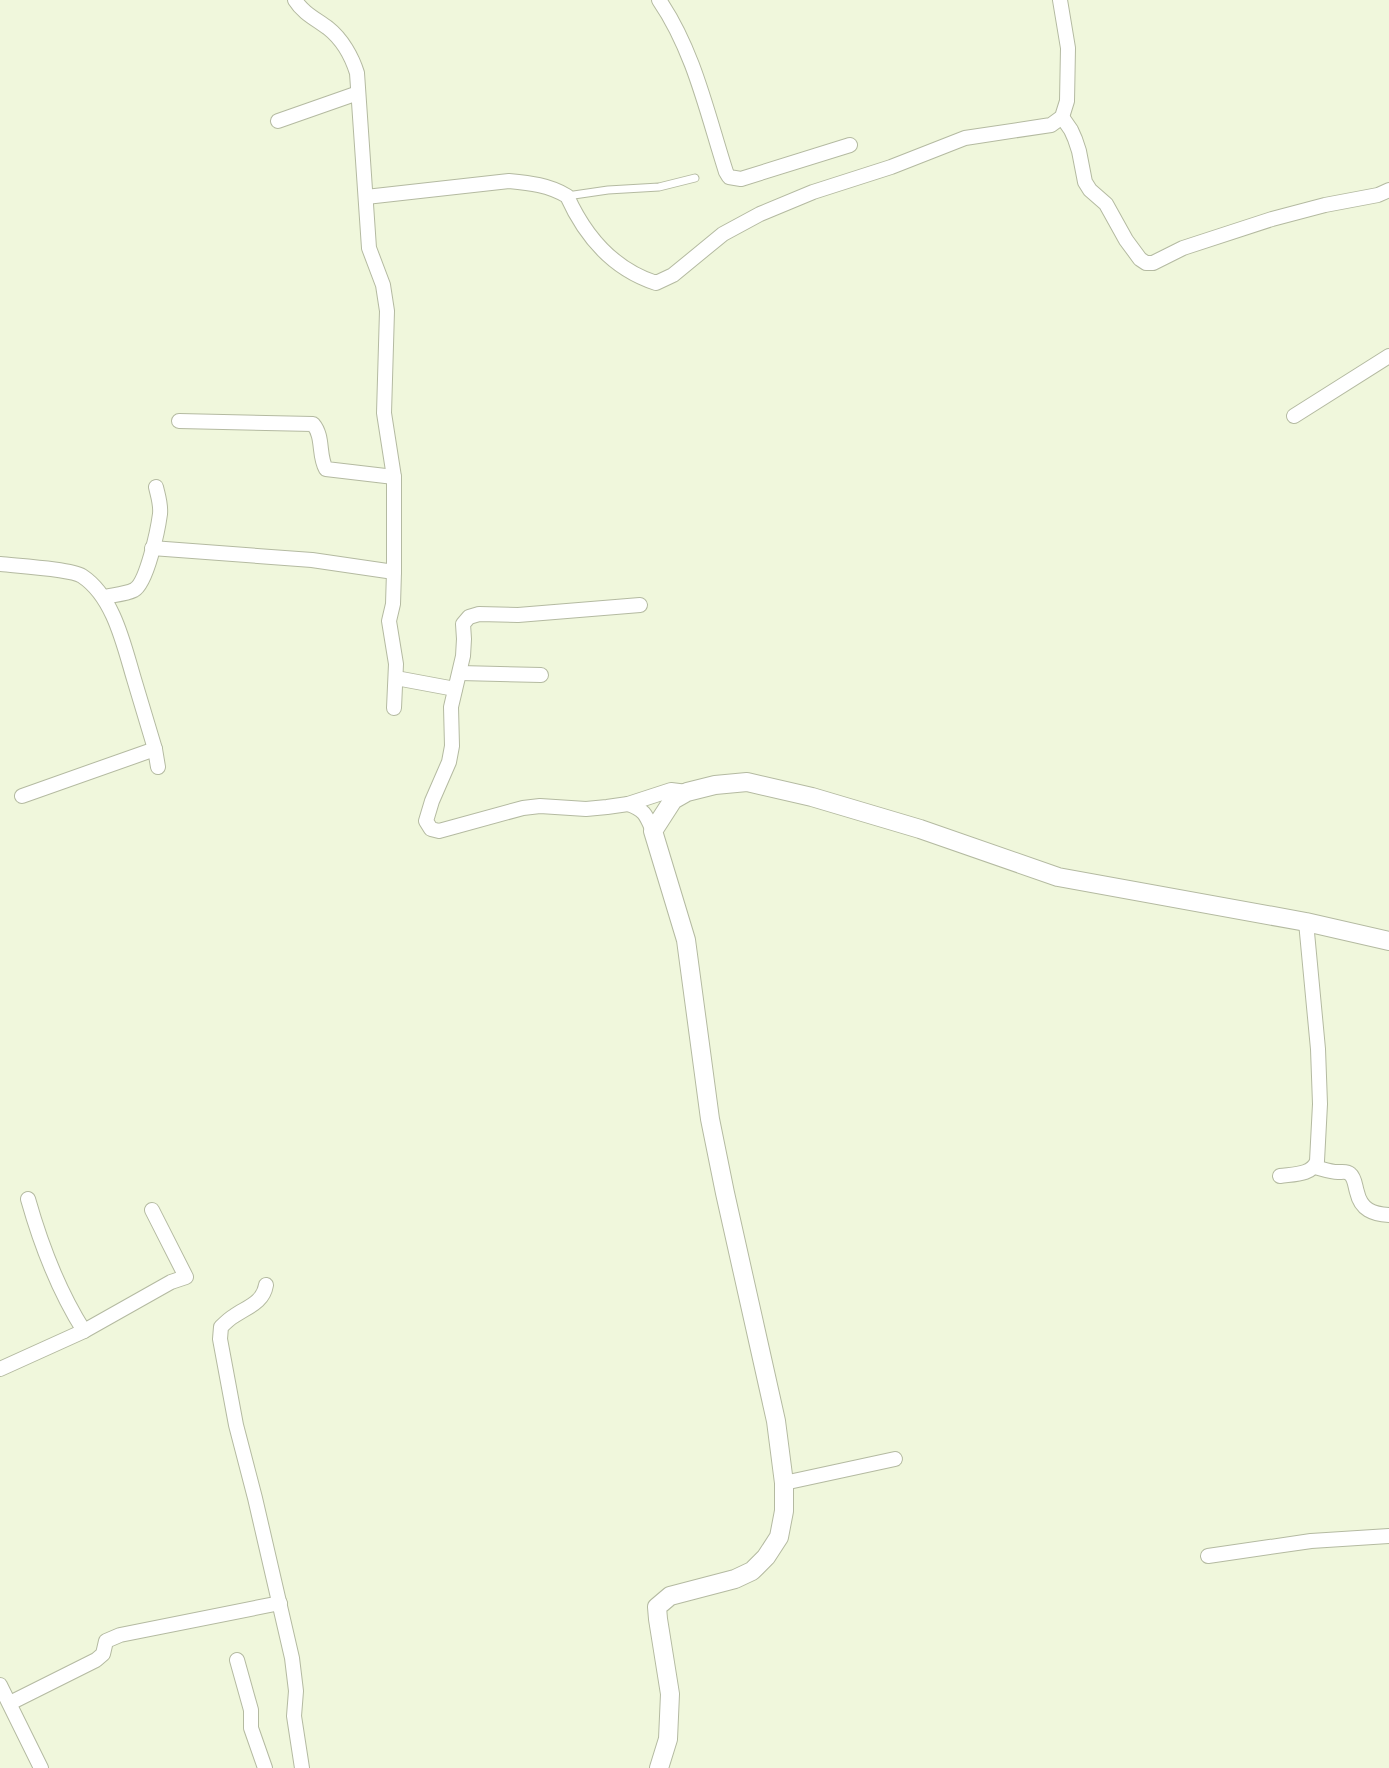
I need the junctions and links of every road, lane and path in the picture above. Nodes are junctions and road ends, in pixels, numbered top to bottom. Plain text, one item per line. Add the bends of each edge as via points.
1 (295, 0) edge
2 (658, 0) edge
3 (1060, 0) edge
4 (358, 92) junction
5 (1062, 117) junction
6 (278, 121) dead end
7 (850, 146) dead end
8 (695, 178) dead end
9 (1389, 190) edge
10 (567, 196) junction
11 (366, 198) junction
12 (1389, 356) edge
13 (1294, 416) dead end
14 (179, 421) dead end
15 (394, 477) junction
16 (156, 487) dead end
17 (152, 548) junction
18 (0, 564) edge
19 (394, 572) junction
20 (104, 597) junction
21 (640, 605) dead end
22 (460, 673) junction
23 (541, 675) dead end
24 (398, 678) junction
25 (448, 687) junction
26 (394, 708) dead end
27 (155, 749) junction
28 (158, 767) dead end
29 (687, 792) junction
30 (22, 796) dead end
31 (628, 804) junction
32 (653, 831) junction
33 (1306, 922) junction
34 (1389, 941) edge
35 (1315, 1167) junction
36 (1280, 1176) dead end
37 (28, 1199) dead end
38 (152, 1210) dead end
39 (1389, 1215) edge
40 (266, 1286) dead end
41 (84, 1331) junction
42 (0, 1369) edge
43 (895, 1459) dead end
44 (784, 1483) junction
45 (1389, 1536) edge
46 (1208, 1556) dead end
47 (280, 1604) junction
48 (237, 1660) dead end
49 (0, 1685) edge
50 (10, 1703) junction
51 (668, 1739) junction
52 (40, 1768) edge
53 (265, 1768) edge
54 (302, 1768) edge
55 (659, 1768) edge
56 (669, 1768) edge

1 - 4 street via 344,46 354,62
2 - 7 street via 686,49 730,177 741,179
3 - 5 street via 1068,48 1067,101
4 - 6 street
4 - 11 street
5 - 9 street via 1075,139 1085,182 1106,204 1126,240 1146,263 1272,219
5 - 10 street via 1051,125 965,138 891,167 813,192 723,234 673,275 656,283 617,262 594,242 576,217
8 - 10 lane via 659,187
10 - 11 street via 550,187 509,181
11 - 15 street via 370,248 383,285 387,311 384,414
12 - 13 street
14 - 15 street via 313,424 318,430 322,462 326,469
15 - 19 street
16 - 17 street via 160,514
17 - 19 street via 312,560
17 - 20 street via 141,584 134,590
18 - 20 street via 82,576
19 - 24 street via 389,621
20 - 27 street via 116,620
21 - 22 street via 469,617 463,624
22 - 23 street
22 - 25 street
24 - 25 street
24 - 26 street
25 - 31 street via 452,707 452,746 426,821 431,829 439,831 523,808 586,809
27 - 28 street
27 - 30 street
29 - 31 street via 671,790
29 - 32 street via 673,800
29 - 33 street via 747,782 812,797 920,829 1058,877
31 - 32 street via 644,812
32 - 44 street via 686,940 710,1119 776,1421
33 - 34 street
33 - 35 street via 1318,1049 1320,1104 1318,1161
35 - 36 street via 1308,1172
35 - 39 street via 1351,1174 1357,1194 1368,1211
37 - 41 street via 48,1260
38 - 41 street via 186,1277 171,1282
40 - 47 street via 265,1293 253,1306 233,1316 221,1327 220,1339 236,1426
41 - 42 street
43 - 44 street
44 - 51 street via 784,1511 779,1537 752,1571 735,1579 670,1596 657,1607 670,1694
45 - 46 street via 1311,1541
47 - 50 street via 120,1635 106,1641 103,1654 96,1660
47 - 54 street via 294,1676 294,1716
48 - 53 street via 250,1710 251,1728
49 - 50 street
50 - 52 street
51 - 55 street
51 - 56 street

